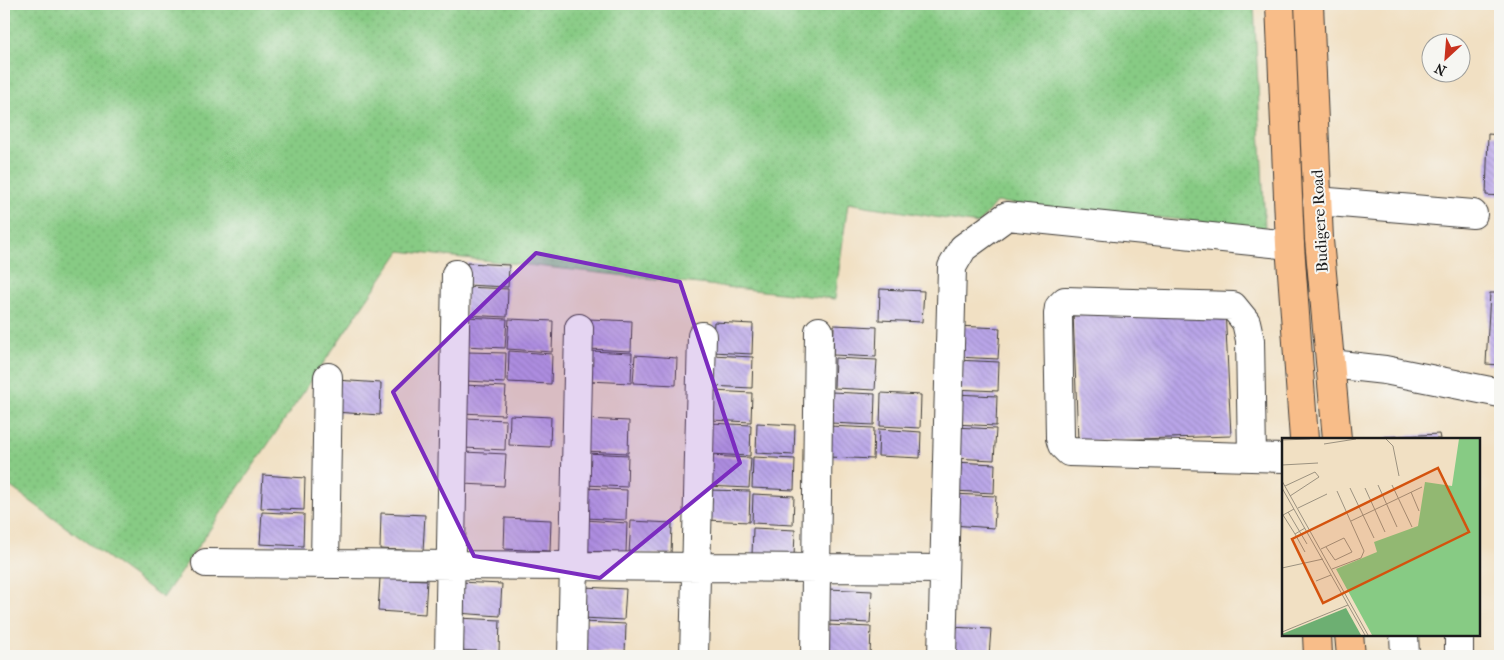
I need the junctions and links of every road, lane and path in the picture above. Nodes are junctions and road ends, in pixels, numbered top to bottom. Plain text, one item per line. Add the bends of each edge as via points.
1 (1280, 4) edge
2 (1309, 4) edge
3 (1318, 201) junction
4 (1472, 214) dead end
5 (1290, 245) junction
6 (456, 274) dead end
7 (579, 328) dead end
8 (819, 331) dead end
9 (702, 336) dead end
10 (1331, 364) junction
11 (328, 378) dead end
12 (1500, 393) edge
13 (1304, 438) edge
14 (1337, 438) edge
15 (1252, 456) junction
16 (1282, 458) edge
17 (206, 563) dead end
18 (325, 564) junction
19 (451, 565) junction
20 (574, 566) junction
21 (696, 567) junction
22 (816, 568) junction
23 (944, 569) junction
24 (1317, 635) edge
25 (1349, 635) edge
26 (1404, 635) edge
27 (1459, 635) edge
28 (450, 656) edge
29 (572, 656) edge
30 (694, 656) edge
31 (815, 656) edge
32 (942, 656) edge
33 (1318, 656) edge
34 (1351, 656) edge
35 (1405, 656) edge
36 (1460, 656) edge

1 - 5 main road, Budigere Road
2 - 3 main road, Budigere Road
3 - 4 street
3 - 10 main road, Budigere Road
5 - 13 main road, Budigere Road
5 - 23 street via 1006,216 963,248 952,266
6 - 19 street
7 - 20 street
8 - 22 street
9 - 21 street
10 - 12 street via 1385,370
10 - 14 main road, Budigere Road
11 - 18 street
15 - 15 street via 1070,452 1060,438 1059,307 1065,301 1233,306 1246,322 1250,340
15 - 16 street
17 - 18 street
18 - 19 street
19 - 20 street
19 - 28 street
20 - 21 street
20 - 29 street
21 - 22 street
21 - 30 street
22 - 23 street
22 - 31 street
23 - 32 street
24 - 33 main road
25 - 34 main road
26 - 35 street
27 - 36 street

